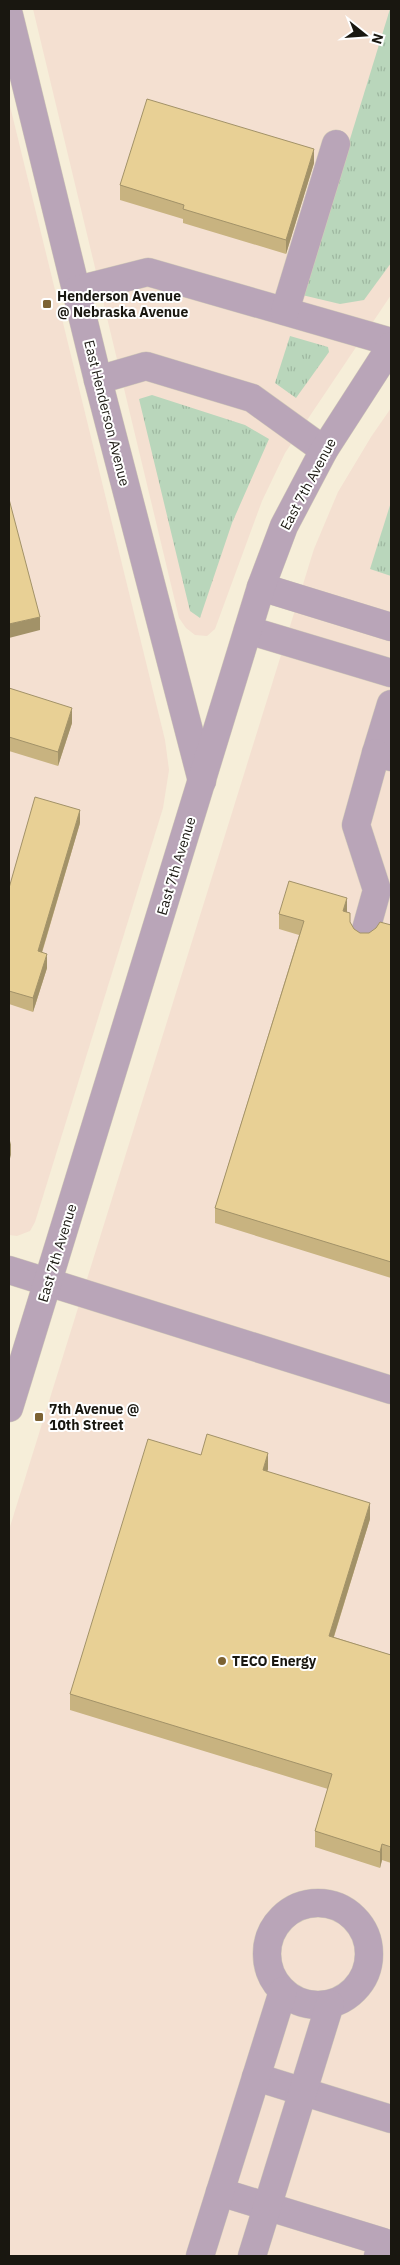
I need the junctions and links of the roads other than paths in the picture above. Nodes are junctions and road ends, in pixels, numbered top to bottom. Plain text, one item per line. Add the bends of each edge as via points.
1 (9, 15) edge
2 (16, 78) edge
3 (336, 144) dead end
4 (77, 290) junction
5 (285, 311) junction
6 (391, 342) edge
7 (391, 346) edge
8 (98, 380) junction
9 (324, 450) junction
10 (261, 587) junction
11 (391, 627) edge
12 (248, 630) junction
13 (391, 673) edge
14 (391, 704) edge
15 (384, 755) edge
16 (202, 781) junction
17 (365, 933) edge
18 (9, 1270) edge
19 (48, 1283) junction
20 (391, 1390) edge
21 (9, 1408) edge
22 (283, 1991) junction
23 (330, 2004) junction
24 (256, 2077) junction
25 (303, 2091) junction
26 (391, 2119) edge
27 (220, 2192) junction
28 (267, 2207) junction
29 (200, 2256) edge
30 (252, 2256) edge
31 (378, 2256) edge

1 - 2 street, East Henderson Avenue
2 - 4 street, East Henderson Avenue
3 - 5 street
4 - 5 street via 148,272
4 - 8 street, East Henderson Avenue
5 - 6 street
7 - 9 street, East 7th Avenue
8 - 9 street via 146,366 252,398
8 - 16 street, East Henderson Avenue
9 - 10 street, East 7th Avenue via 284,526
10 - 11 street
10 - 12 street, East 7th Avenue
12 - 13 street
12 - 16 street, East 7th Avenue
14 - 15 street
15 - 17 street via 356,824 377,890
16 - 19 street, East 7th Avenue
18 - 19 street
19 - 20 street
19 - 21 street, East 7th Avenue
22 - 23 street via 302,2003
22 - 23 street via 269,1968 267,1951 271,1935 280,1920 294,1909 309,1903 327,1903 356,1919 366,1934 369,1950 368,1967 362,1982 350,1994
22 - 24 street
23 - 25 street
24 - 25 street
24 - 27 street
25 - 26 street
25 - 28 street
27 - 28 street
27 - 29 street
28 - 30 street
28 - 31 street via 383,2242

